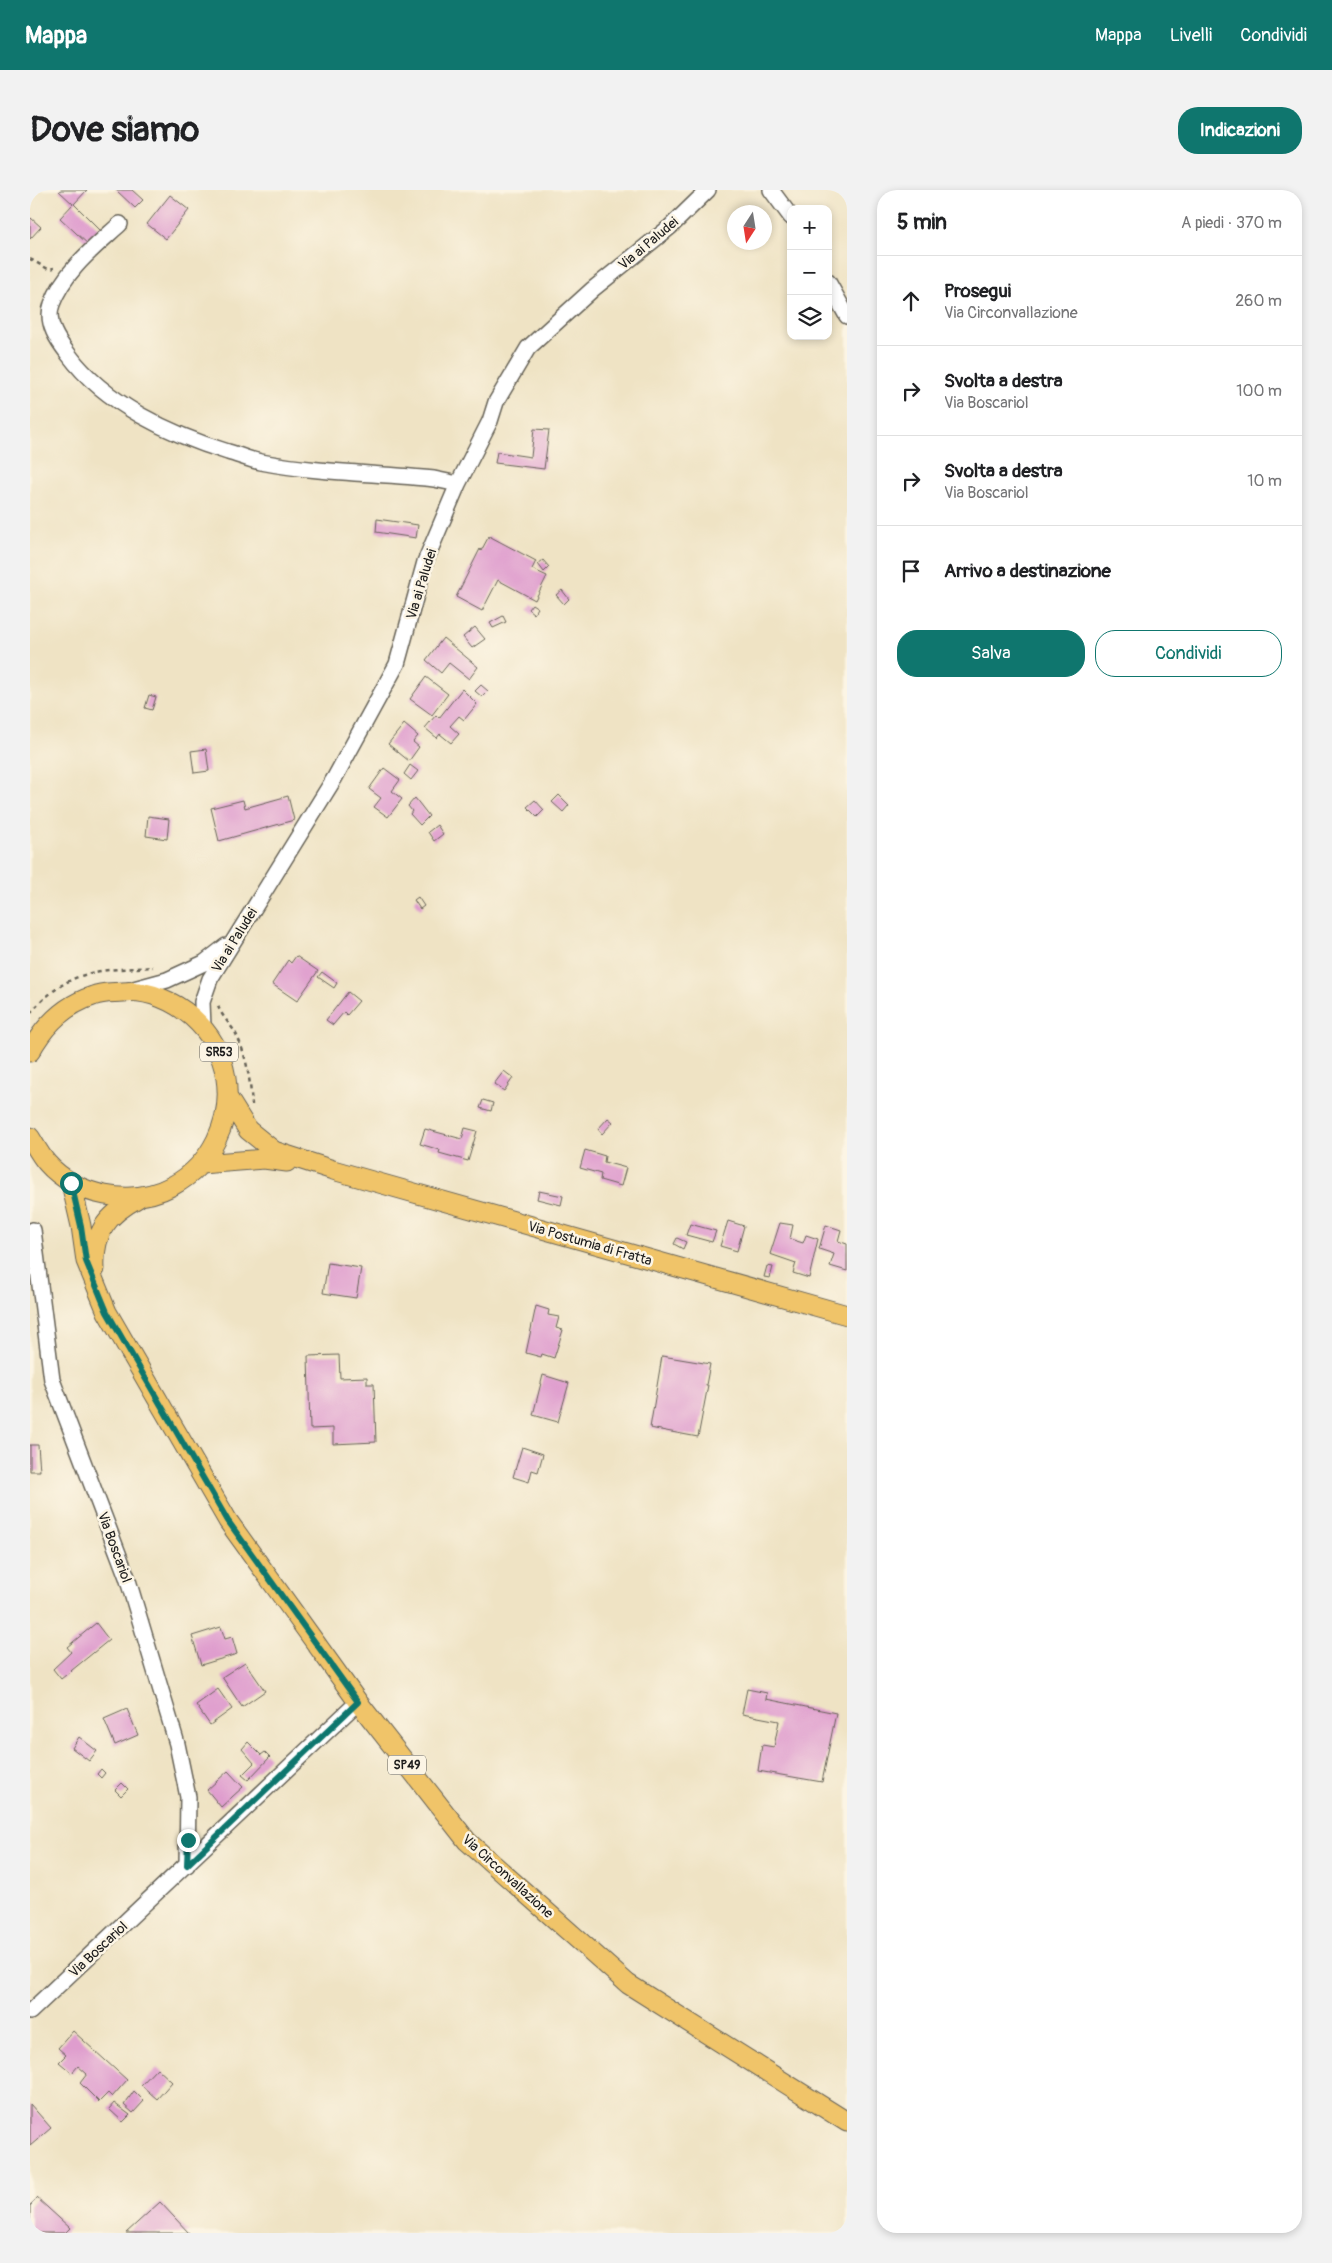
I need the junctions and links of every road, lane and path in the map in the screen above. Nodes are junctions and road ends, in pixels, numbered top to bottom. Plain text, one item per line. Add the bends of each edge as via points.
1 (708, 190) edge
2 (771, 190) edge
3 (787, 212) edge
4 (120, 224) dead end
5 (30, 259) edge
6 (82, 260) junction
7 (832, 289) edge
8 (847, 316) edge
9 (458, 484) junction
10 (233, 941) junction
11 (161, 965) dead end
12 (129, 991) junction
13 (218, 1002) dead end
14 (30, 1013) edge
15 (203, 1027) junction
16 (33, 1043) edge
17 (228, 1098) junction
18 (253, 1107) dead end
19 (30, 1137) edge
20 (201, 1164) junction
21 (334, 1170) junction
22 (71, 1183) junction
23 (141, 1196) junction
24 (33, 1230) dead end
25 (95, 1288) junction
26 (847, 1315) edge
27 (358, 1702) junction
28 (187, 1865) junction
29 (30, 2012) edge
30 (847, 2122) edge

1 - 9 street, Via ai Paludei via 670,227 593,289 528,348 496,402 490,421
2 - 3 street
4 - 6 street
5 - 6 path via 48,269
6 - 9 street via 64,281 51,305 50,321 57,340 76,365 148,420 190,440 260,462
7 - 8 street
9 - 10 street, Via ai Paludei via 425,562 397,664 334,779
10 - 12 street via 204,963 167,980
10 - 15 street, Via ai Paludei via 210,978 202,1002
11 - 14 path via 84,975 64,983
12 - 15 main road, SR53 via 157,996 182,1008
12 - 16 main road, SR53 via 94,995 63,1011
13 - 18 path via 243,1052 249,1071
15 - 17 main road, SR53 via 218,1048 226,1072
17 - 20 main road, SR53 via 224,1122 215,1144
17 - 21 main road, Via Postumia di Fratta / SR53 via 248,1130 274,1151
19 - 22 main road, SR53 via 47,1163
20 - 21 main road, Via Postumia di Fratta / SR53 via 264,1159
20 - 23 main road, SR53 via 164,1190
21 - 26 main road, Via Postumia di Fratta / SR53
22 - 23 main road, SR53 via 117,1198
22 - 25 main road, Via Circonvallazione / SP49 via 86,1261
23 - 25 main road, Via Circonvallazione / SP49 via 118,1209 96,1243
24 - 28 street, Via Boscariol via 52,1380 127,1577 177,1744 188,1798
25 - 27 main road, Via Circonvallazione / SP49 via 228,1521
27 - 28 street, Via Boscariol
27 - 30 main road, Via Circonvallazione / SP49 via 467,1841 628,1984
28 - 29 street, Via Boscariol

